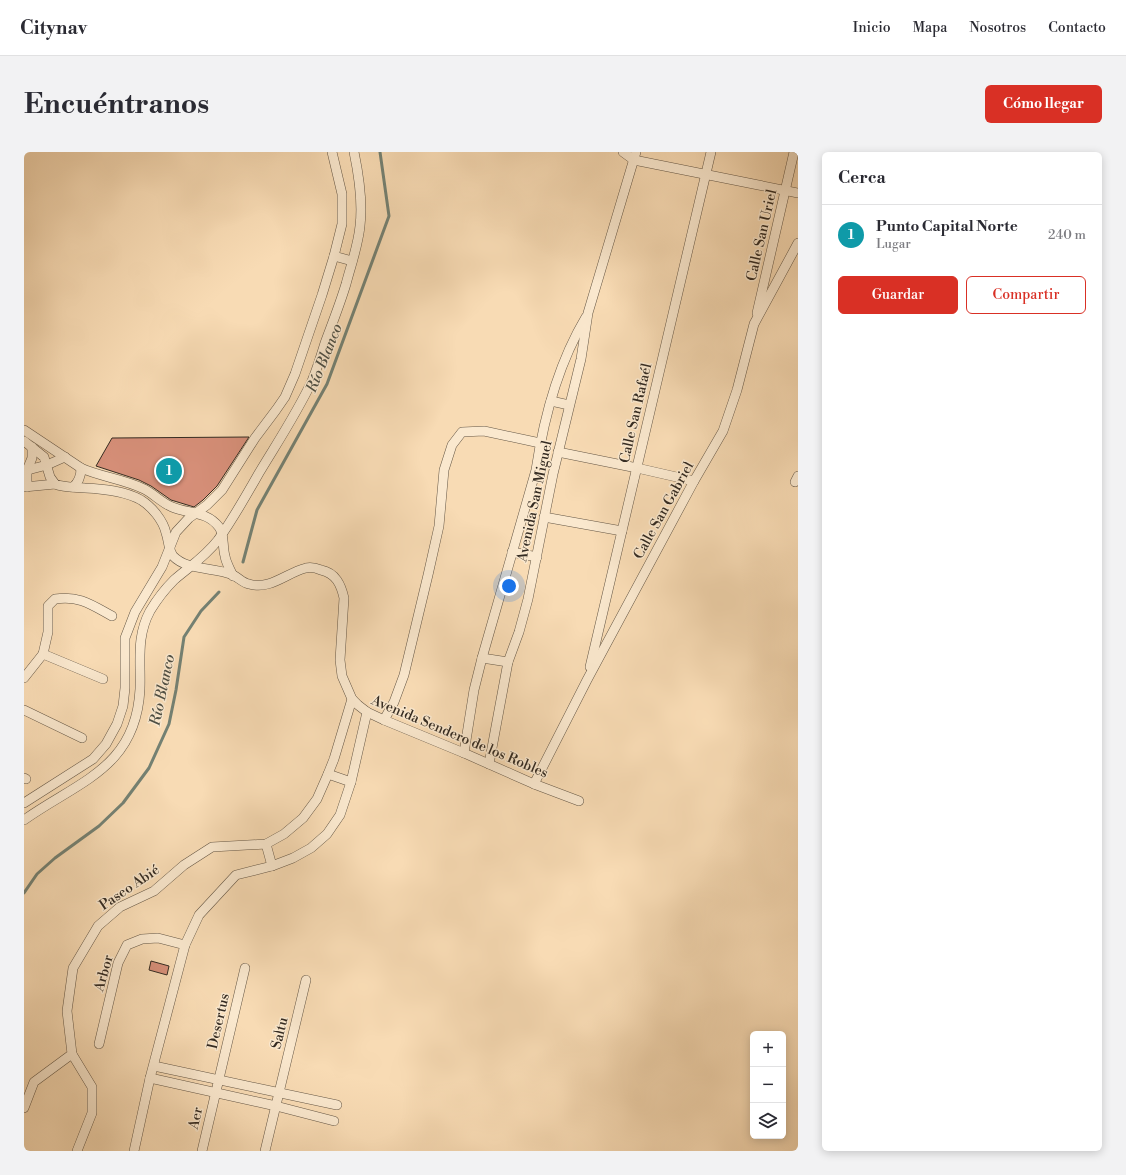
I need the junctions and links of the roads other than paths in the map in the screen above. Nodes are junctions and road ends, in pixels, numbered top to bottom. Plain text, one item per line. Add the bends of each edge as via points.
1 (332, 152) edge
2 (354, 152) edge
3 (623, 152) edge
4 (711, 152) edge
5 (794, 152) edge
6 (635, 156) edge
7 (705, 174) junction
8 (785, 191) junction
9 (798, 193) edge
10 (798, 243) edge
11 (334, 256) junction
12 (352, 261) junction
13 (588, 313) junction
14 (754, 324) junction
15 (551, 402) junction
16 (569, 405) junction
17 (24, 430) edge
18 (24, 441) edge
19 (540, 443) junction
20 (32, 447) junction
21 (558, 452) junction
22 (65, 457) junction
23 (47, 466) junction
24 (80, 468) junction
25 (637, 468) junction
26 (26, 470) edge
27 (536, 470) junction
28 (552, 474) junction
29 (694, 481) junction
30 (55, 484) junction
31 (26, 487) edge
32 (73, 487) junction
33 (197, 512) junction
34 (544, 518) junction
35 (622, 531) junction
36 (223, 533) junction
37 (169, 550) junction
38 (512, 552) junction
39 (537, 557) junction
40 (192, 566) junction
41 (233, 576) junction
42 (112, 616) dead end
43 (44, 654) junction
44 (482, 658) junction
45 (508, 662) junction
46 (24, 678) edge
47 (102, 679) dead end
48 (587, 680) junction
49 (352, 699) junction
50 (24, 710) edge
51 (367, 712) junction
52 (384, 720) junction
53 (82, 738) dead end
54 (464, 753) junction
55 (489, 764) junction
56 (328, 774) junction
57 (351, 782) junction
58 (534, 784) junction
59 (579, 801) dead end
60 (24, 803) edge
61 (24, 820) edge
62 (266, 844) junction
63 (272, 866) junction
64 (185, 946) junction
65 (245, 968) dead end
66 (306, 980) dead end
67 (99, 1044) dead end
68 (72, 1054) junction
69 (154, 1066) junction
70 (150, 1078) junction
71 (219, 1081) junction
72 (216, 1093) junction
73 (279, 1093) junction
74 (337, 1105) dead end
75 (276, 1106) junction
76 (24, 1108) edge
77 (334, 1121) dead end
78 (77, 1151) edge
79 (134, 1151) edge
80 (202, 1151) edge
81 (265, 1151) edge

1 - 11 street via 342,194 342,224
2 - 12 street via 361,192 360,227
3 - 6 street
4 - 7 street, Calle San Rafaél
5 - 8 street, Calle San Uriel
6 - 7 street
6 - 13 street, Avenida San Miguel
7 - 8 street
7 - 25 street, Calle San Rafaél
8 - 9 street
8 - 14 street, Calle San Uriel
10 - 14 street, Calle San Gabriel
11 - 12 street
11 - 33 street via 305,347 285,397 222,490
12 - 36 street via 312,380
13 - 15 street, Avenida San Miguel via 563,362
13 - 16 street, Avenida San Miguel via 581,359
14 - 29 street, Calle San Gabriel via 737,390 723,431
15 - 16 street
15 - 19 street, Avenida San Miguel
16 - 21 street, Avenida San Miguel
17 - 22 street
18 - 20 street
19 - 27 street, Avenida San Miguel
19 - 52 street via 484,431 462,432 452,445 444,470 439,526 405,667 394,702
20 - 23 street via 44,457
20 - 26 street via 32,458
21 - 25 street
21 - 28 street, Avenida San Miguel
22 - 23 street
22 - 24 street
23 - 26 street
23 - 30 street
24 - 32 street via 79,480
24 - 33 street via 144,489 171,507
25 - 29 street
25 - 35 street, Calle San Rafaél
26 - 31 street
27 - 28 street
27 - 38 street, Avenida San Miguel
28 - 34 street, Avenida San Miguel
29 - 48 street, Calle San Gabriel
30 - 31 street
30 - 32 street
32 - 37 street via 118,492 141,500 161,522 166,532
33 - 36 street via 212,520
33 - 37 street via 176,532
34 - 35 street
34 - 39 street, Avenida San Miguel
35 - 48 street, Calle San Rafaél
36 - 40 street via 209,551
36 - 41 street via 224,555
37 - 40 street, Avenida Sendero de los Robles via 179,561
37 - 60 street via 125,638 123,706 113,734 93,759
38 - 39 street
38 - 44 street, Avenida San Miguel
39 - 45 street, Avenida San Miguel via 521,626
40 - 41 street, Avenida Sendero de los Robles via 213,569
40 - 61 street via 174,581 150,612 142,634 139,658 139,705 132,728 120,751 102,770
41 - 49 street, Avenida Sendero de los Robles via 247,584 259,586 306,568 314,568 325,570 337,579 344,598 340,660 342,676
42 - 43 street via 81,600 55,599 48,606 48,632
43 - 46 street
43 - 47 street
44 - 45 street
44 - 54 street, Avenida San Miguel
45 - 55 street, Avenida San Miguel
48 - 58 street, Calle San Gabriel
49 - 51 street, Avenida Sendero de los Robles
49 - 56 street, Paseo Abié
50 - 53 street
51 - 52 street, Avenida Sendero de los Robles
51 - 57 street
52 - 54 street, Avenida Sendero de los Robles
54 - 55 street, Avenida Sendero de los Robles
55 - 58 street, Avenida Sendero de los Robles
56 - 57 street
56 - 62 street, Paseo Abié via 317,799 303,818 284,834
57 - 63 street via 340,815 326,834 311,848
58 - 59 street, Avenida Sendero de los Robles
62 - 63 street
62 - 68 street, Paseo Abié via 212,847 184,865 154,891 120,906 98,926 73,968 67,1011
63 - 64 street via 236,876 199,914
64 - 67 street, Arbor via 158,938 142,939 127,945 118,963
64 - 69 street
65 - 71 street, Desertus
66 - 73 street, Saltu
68 - 76 street via 34,1082
68 - 78 street via 92,1087 92,1113
69 - 70 street
69 - 71 street
70 - 72 street
70 - 79 street
71 - 72 street, Desertus
71 - 73 street
72 - 75 street
72 - 80 street, Aer
73 - 74 street
73 - 75 street, Saltu
75 - 77 street
75 - 81 street, Saltu

